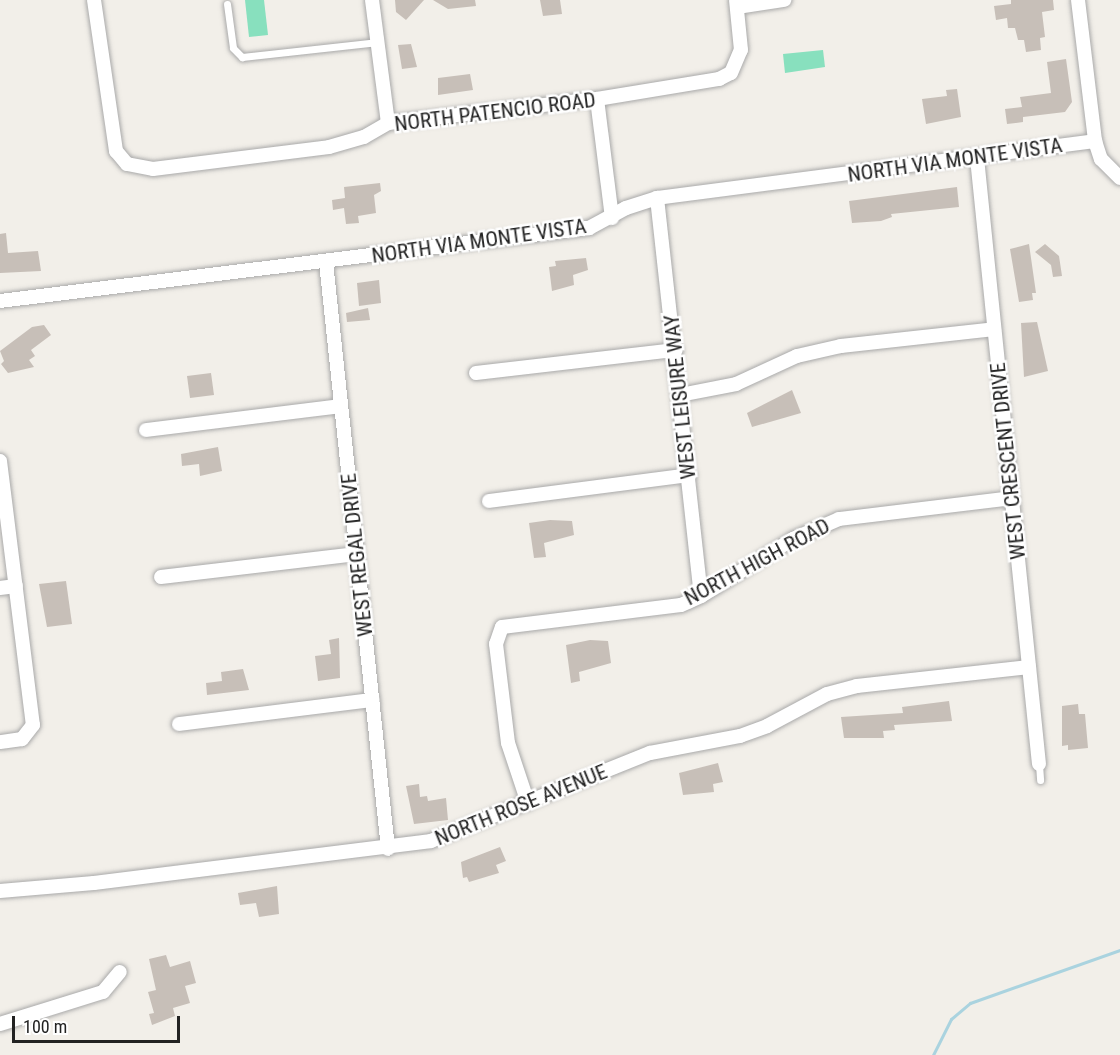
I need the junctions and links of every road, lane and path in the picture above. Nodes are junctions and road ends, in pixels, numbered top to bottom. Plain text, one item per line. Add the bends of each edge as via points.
1 (94, 0) edge
2 (372, 0) edge
3 (784, 0) edge
4 (1078, 0) edge
5 (736, 3) edge
6 (227, 4) dead end
7 (378, 42) junction
8 (597, 99) junction
9 (388, 123) junction
10 (1095, 141) junction
11 (976, 158) junction
12 (1120, 178) edge
13 (657, 198) junction
14 (612, 219) junction
15 (326, 262) junction
16 (0, 301) edge
17 (994, 328) junction
18 (676, 350) junction
19 (476, 373) dead end
20 (681, 395) junction
21 (341, 406) junction
22 (146, 430) dead end
23 (0, 461) edge
24 (689, 475) junction
25 (1012, 498) junction
26 (489, 501) dead end
27 (357, 554) junction
28 (161, 577) dead end
29 (16, 586) junction
30 (0, 588) edge
31 (701, 596) junction
32 (1029, 667) junction
33 (372, 700) junction
34 (179, 724) dead end
35 (0, 742) edge
36 (1039, 764) joint
37 (1041, 780) dead end
38 (528, 803) junction
39 (388, 849) junction
40 (0, 891) edge
41 (120, 972) dead end
42 (0, 1024) edge

1 - 9 street, NORTH PATENCIO ROAD via 116,151 128,164 153,169 329,147 364,137
2 - 7 street
3 - 5 street, NORTH PATENCIO ROAD
4 - 10 street
5 - 8 street, NORTH PATENCIO ROAD via 741,50 731,73 701,84
6 - 7 lane via 233,48 242,57
7 - 9 street
8 - 9 street, NORTH PATENCIO ROAD
8 - 14 street
10 - 11 street, NORTH VIA MONTE VISTA
10 - 12 street via 1101,159
11 - 13 street, NORTH VIA MONTE VISTA
11 - 17 street, WEST CRESCENT DRIVE
13 - 14 street, NORTH VIA MONTE VISTA via 626,208
13 - 18 street, WEST LEISURE WAY
14 - 15 street, NORTH VIA MONTE VISTA via 589,228
15 - 16 street, NORTH VIA MONTE VISTA
15 - 21 street, WEST REGAL DRIVE
17 - 20 street via 841,346 797,356 736,384
17 - 25 street, WEST CRESCENT DRIVE
18 - 19 street
18 - 20 street, WEST LEISURE WAY
20 - 24 street, WEST LEISURE WAY
21 - 22 street
21 - 27 street, WEST REGAL DRIVE
23 - 29 street
24 - 26 street
24 - 31 street, WEST LEISURE WAY
25 - 31 street, NORTH HIGH ROAD via 839,519 793,539
25 - 32 street, WEST CRESCENT DRIVE
27 - 28 street
27 - 33 street, WEST REGAL DRIVE
29 - 30 street
29 - 35 street via 33,725 22,739
31 - 38 street, NORTH HIGH ROAD via 681,605 502,627 496,644 508,743
32 - 36 street, WEST CRESCENT DRIVE
32 - 38 street, NORTH ROSE AVENUE via 857,686 827,694 740,736 650,753
33 - 34 street
33 - 39 street, WEST REGAL DRIVE
36 - 37 lane
38 - 39 street, NORTH ROSE AVENUE via 455,834
39 - 40 street, NORTH ROSE AVENUE
41 - 42 street via 103,992

